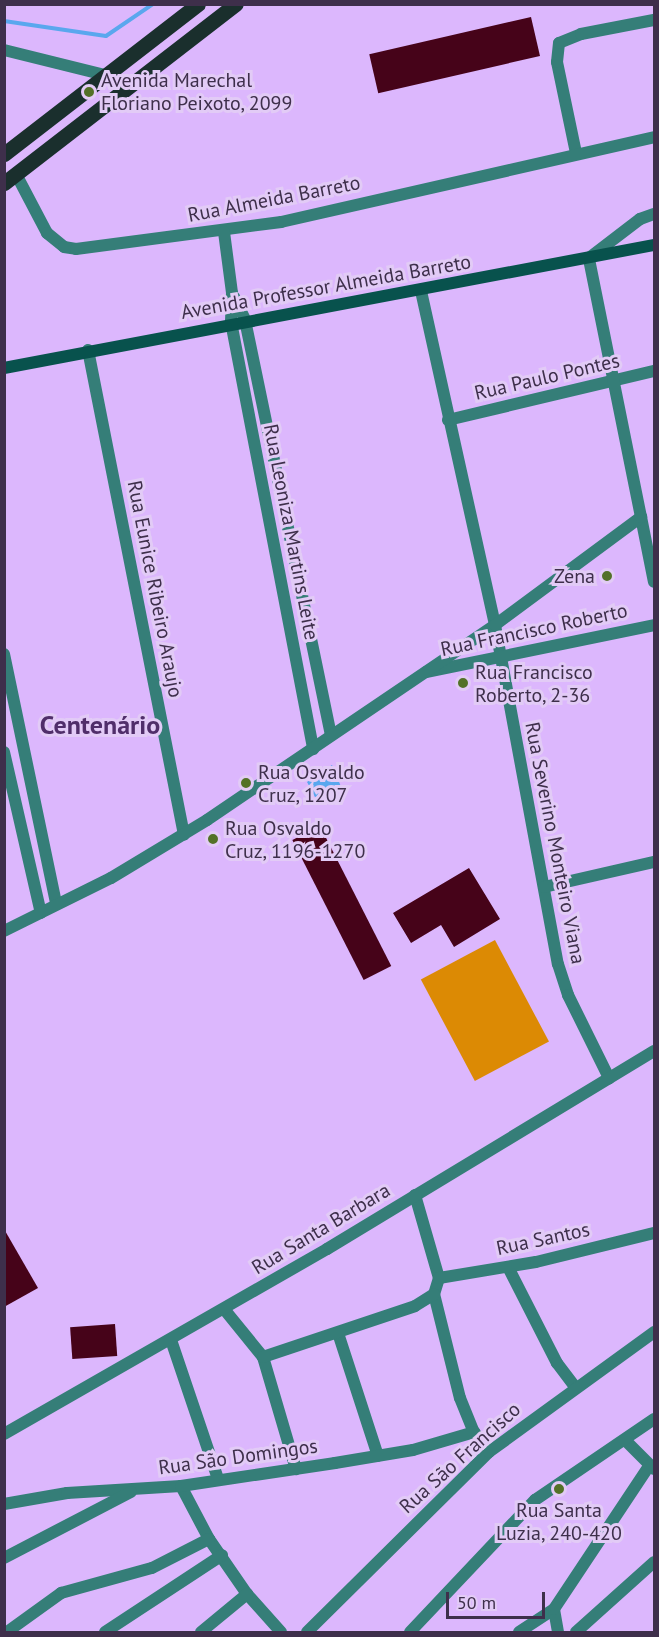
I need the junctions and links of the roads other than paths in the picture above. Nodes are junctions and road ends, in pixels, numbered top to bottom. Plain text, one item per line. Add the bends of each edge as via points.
1 (198, 4) edge
2 (236, 4) edge
3 (654, 20) edge
4 (4, 50) edge
5 (105, 75) junction
6 (654, 137) edge
7 (576, 153) junction
8 (4, 154) edge
9 (10, 179) edge
10 (654, 214) edge
11 (224, 232) junction
12 (654, 245) edge
13 (589, 258) junction
14 (421, 291) junction
15 (232, 293) junction
16 (245, 320) junction
17 (231, 322) junction
18 (88, 350) junction
19 (4, 368) edge
20 (654, 371) edge
21 (616, 381) junction
22 (448, 420) junction
23 (641, 517) junction
24 (654, 582) edge
25 (495, 625) junction
26 (654, 625) edge
27 (4, 654) edge
28 (500, 654) junction
29 (422, 673) junction
30 (332, 734) junction
31 (313, 750) junction
32 (5, 759) edge
33 (184, 835) junction
34 (654, 862) edge
35 (544, 887) junction
36 (56, 903) junction
37 (41, 913) junction
38 (4, 931) edge
39 (654, 1051) edge
40 (609, 1078) junction
41 (415, 1195) junction
42 (654, 1233) edge
43 (508, 1267) junction
44 (439, 1278) junction
45 (434, 1294) junction
46 (224, 1309) junction
47 (654, 1332) edge
48 (338, 1333) junction
49 (171, 1340) junction
50 (263, 1357) junction
51 (575, 1387) junction
52 (654, 1419) edge
53 (474, 1432) junction
54 (4, 1434) edge
55 (626, 1440) junction
56 (489, 1452) junction
57 (378, 1456) junction
58 (652, 1468) edge
59 (296, 1469) junction
60 (218, 1479) junction
61 (180, 1486) junction
62 (134, 1491) junction
63 (4, 1504) edge
64 (209, 1539) junction
65 (222, 1555) junction
66 (4, 1558) edge
67 (654, 1562) edge
68 (247, 1594) junction
69 (554, 1609) junction
70 (7, 1632) edge
71 (105, 1632) edge
72 (201, 1632) edge
73 (281, 1632) edge
74 (308, 1632) edge
75 (410, 1632) edge
76 (519, 1632) edge
77 (558, 1632) edge
78 (576, 1632) edge

1 - 5 main road
2 - 9 main road
3 - 7 street via 566,38 556,50
4 - 5 street
5 - 8 main road
6 - 7 street, Rua Almeida Barreto
7 - 11 street, Rua Almeida Barreto
9 - 11 street, Rua Almeida Barreto via 47,233 64,247 106,247
10 - 13 street
11 - 15 street
12 - 13 main road, Avenida Professor Almeida Barreto
13 - 14 main road, Avenida Professor Almeida Barreto
13 - 21 street
14 - 16 main road, Avenida Professor Almeida Barreto
14 - 22 street, Rua Severino Monteiro Viana
15 - 16 street, Rua Leoniza Martins Leite
15 - 17 street, Rua Leoniza Martins Leite
16 - 17 main road, Avenida Professor Almeida Barreto
16 - 30 street, Rua Leoniza Martins Leite
17 - 18 main road, Avenida Professor Almeida Barreto
17 - 31 street, Rua Leoniza Martins Leite
18 - 19 main road, Avenida Professor Almeida Barreto
18 - 33 street, Rua Eunice Ribeiro Araujo
20 - 21 street, Rua Paulo Pontes
21 - 22 street, Rua Paulo Pontes
21 - 23 street
22 - 25 street, Rua Severino Monteiro Viana
23 - 24 street
23 - 25 street
25 - 28 street, Rua Severino Monteiro Viana
25 - 29 street
26 - 28 street, Rua Francisco Roberto
27 - 36 street
28 - 29 street, Rua Francisco Roberto
28 - 35 street, Rua Severino Monteiro Viana
29 - 30 street
30 - 31 street
31 - 33 street
32 - 37 street
33 - 36 street via 111,878
34 - 35 street
35 - 40 street, Rua Severino Monteiro Viana via 568,995
36 - 37 street
37 - 38 street
39 - 40 street, Rua Santa Barbara
40 - 41 street, Rua Santa Barbara
41 - 44 street
41 - 46 street, Rua Santa Barbara
42 - 43 street, Rua Santos
43 - 44 street, Rua Santos
43 - 51 street via 557,1363
44 - 45 street
45 - 48 street via 415,1306
45 - 53 street via 460,1398
46 - 49 street, Rua Santa Barbara
46 - 50 street
47 - 51 street, Rua São Francisco
48 - 50 street
48 - 57 street
49 - 54 street, Rua Santa Barbara
49 - 60 street
50 - 59 street
51 - 56 street, Rua São Francisco
52 - 55 street
53 - 56 street
53 - 57 street, Rua São Domingos
55 - 58 street
55 - 75 street via 535,1500
56 - 74 street, Rua São Francisco
57 - 59 street, Rua São Domingos
58 - 69 street
59 - 60 street, Rua São Domingos
60 - 61 street, Rua São Domingos
61 - 62 street, Rua São Domingos
61 - 64 street
62 - 63 street, Rua São Domingos via 67,1493
62 - 66 street
64 - 65 street
64 - 70 street via 152,1568 61,1593
65 - 68 street
65 - 71 street
67 - 78 street
68 - 72 street
68 - 73 street
69 - 76 street
69 - 77 street

